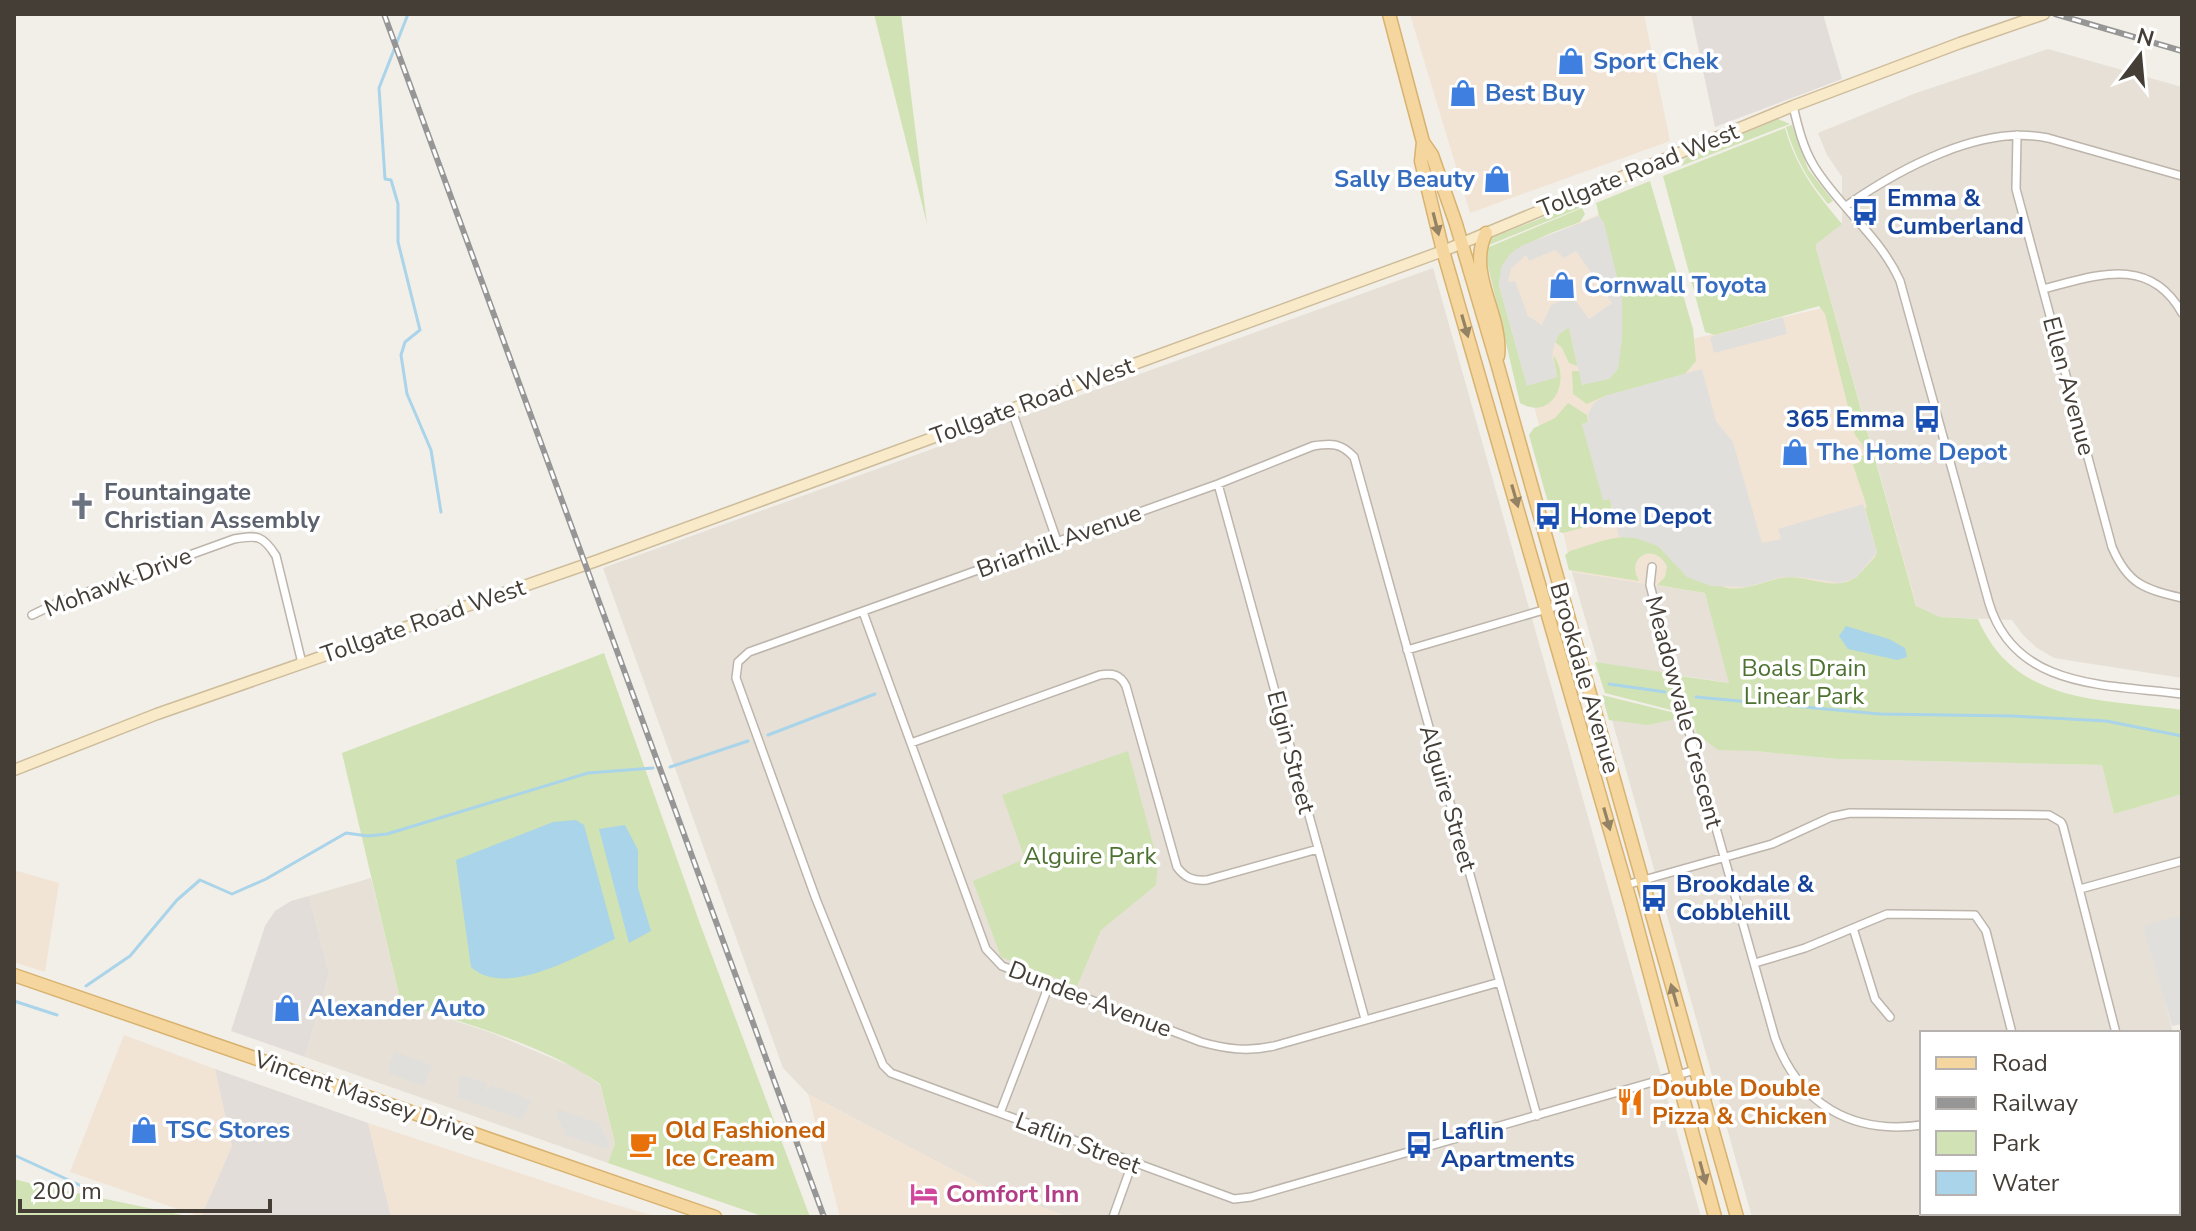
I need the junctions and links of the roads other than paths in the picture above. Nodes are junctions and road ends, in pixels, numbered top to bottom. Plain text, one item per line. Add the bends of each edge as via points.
1 (1389, 14) edge
2 (2044, 14) edge
3 (1793, 106) junction
4 (2017, 135) junction
5 (1423, 142) junction
6 (2182, 176) edge
7 (1846, 206) junction
8 (1486, 233) junction
9 (1461, 244) junction
10 (1443, 251) junction
11 (2043, 289) junction
12 (2182, 313) edge
13 (1497, 363) junction
14 (1011, 408) junction
15 (1360, 480) joint
16 (1218, 484) junction
17 (1057, 541) junction
18 (1652, 567) dead end
19 (2182, 598) edge
20 (1564, 604) junction
21 (1547, 609) junction
22 (863, 612) junction
23 (32, 615) dead end
24 (1407, 650) junction
25 (740, 660) joint
26 (302, 663) junction
27 (2182, 694) edge
28 (911, 743) junction
29 (14, 770) edge
30 (1318, 849) junction
31 (1724, 857) junction
32 (2182, 861) edge
33 (1642, 880) junction
34 (1626, 885) junction
35 (2080, 889) junction
36 (1853, 928) junction
37 (1755, 963) junction
38 (14, 975) edge
39 (1500, 982) junction
40 (1049, 985) junction
41 (1890, 1017) dead end
42 (1365, 1019) junction
43 (2011, 1031) edge
44 (2116, 1031) edge
45 (1695, 1070) junction
46 (1677, 1075) junction
47 (1000, 1113) junction
48 (1537, 1116) junction
49 (1920, 1125) edge
50 (1132, 1164) junction
51 (715, 1217) edge
52 (1113, 1217) edge
53 (1715, 1217) edge
54 (1737, 1217) edge

1 - 5 main road, Brookdale Avenue
2 - 3 street, Tollgate Road West
3 - 7 street via 1809,158
3 - 8 street, Tollgate Road West
4 - 6 street via 2048,138
4 - 7 street via 1995,136 1921,161
4 - 11 street, Ellen Avenue via 2016,189
5 - 9 main road, Brookdale Avenue
5 -> 10 main road, Brookdale Avenue via 1421,161
7 - 27 street via 1890,259 1900,281 1988,600 2003,635 2025,659 2053,674
8 - 9 street, Tollgate Road West
8 - 13 main road via 1480,264 1500,342
9 - 10 street, Tollgate Road West
9 - 13 main road, Brookdale Avenue
10 - 14 street, Tollgate Road West
10 -> 21 main road, Brookdale Avenue
11 - 12 street via 2106,273 2131,274 2155,283
11 - 19 street, Ellen Avenue via 2117,558 2139,584
13 - 20 main road, Brookdale Avenue
14 - 17 street
14 - 26 street, Tollgate Road West
15 - 16 street, Briarhill Avenue via 1354,457 1330,443
15 - 24 street, Alguire Street
16 - 17 street, Briarhill Avenue
16 - 30 street, Elgin Street
17 - 22 street, Briarhill Avenue
18 - 31 street, Meadowvale Crescent via 1650,585
20 - 21 street
20 - 33 main road, Brookdale Avenue
21 - 24 street
21 -> 34 main road, Brookdale Avenue
22 - 25 street, Briarhill Avenue via 749,652
22 - 28 street, Dundee Avenue
23 - 26 street, Mohawk Drive via 253,536 267,541 276,556
24 - 39 street, Alguire Street
25 - 47 street, Laflin Street via 736,678 883,1065 891,1073
26 - 29 street, Tollgate Road West
28 - 30 street via 1112,673 1126,686 1177,867 1187,877 1209,880
28 - 40 street, Dundee Avenue via 986,949 1002,966
30 - 42 street, Elgin Street
31 - 33 street
31 - 35 street, Meadowvale Crescent via 1850,813 2049,815 2063,826
31 - 37 street, Meadowvale Crescent
32 - 35 street
33 - 34 street
45 -> 33 main road, Brookdale Avenue
34 - 46 main road, Brookdale Avenue
35 - 44 street, Meadowvale Crescent
36 - 37 street
36 - 41 street via 1875,999
36 - 43 street via 1887,914 1975,915 1986,931
37 - 49 street, Meadowvale Crescent via 1779,1050 1816,1100 1874,1127
38 - 51 main road, Vincent Massey Drive
39 - 42 street, Dundee Avenue
39 - 48 street, Alguire Street
40 - 42 street, Dundee Avenue via 1234,1050 1263,1048
40 - 47 street
45 - 46 street, Laflin Street
45 - 54 main road, Brookdale Avenue
46 - 48 street, Laflin Street
46 -> 53 main road, Brookdale Avenue
47 - 50 street, Laflin Street
48 - 50 street, Laflin Street via 1239,1199
50 - 52 street

